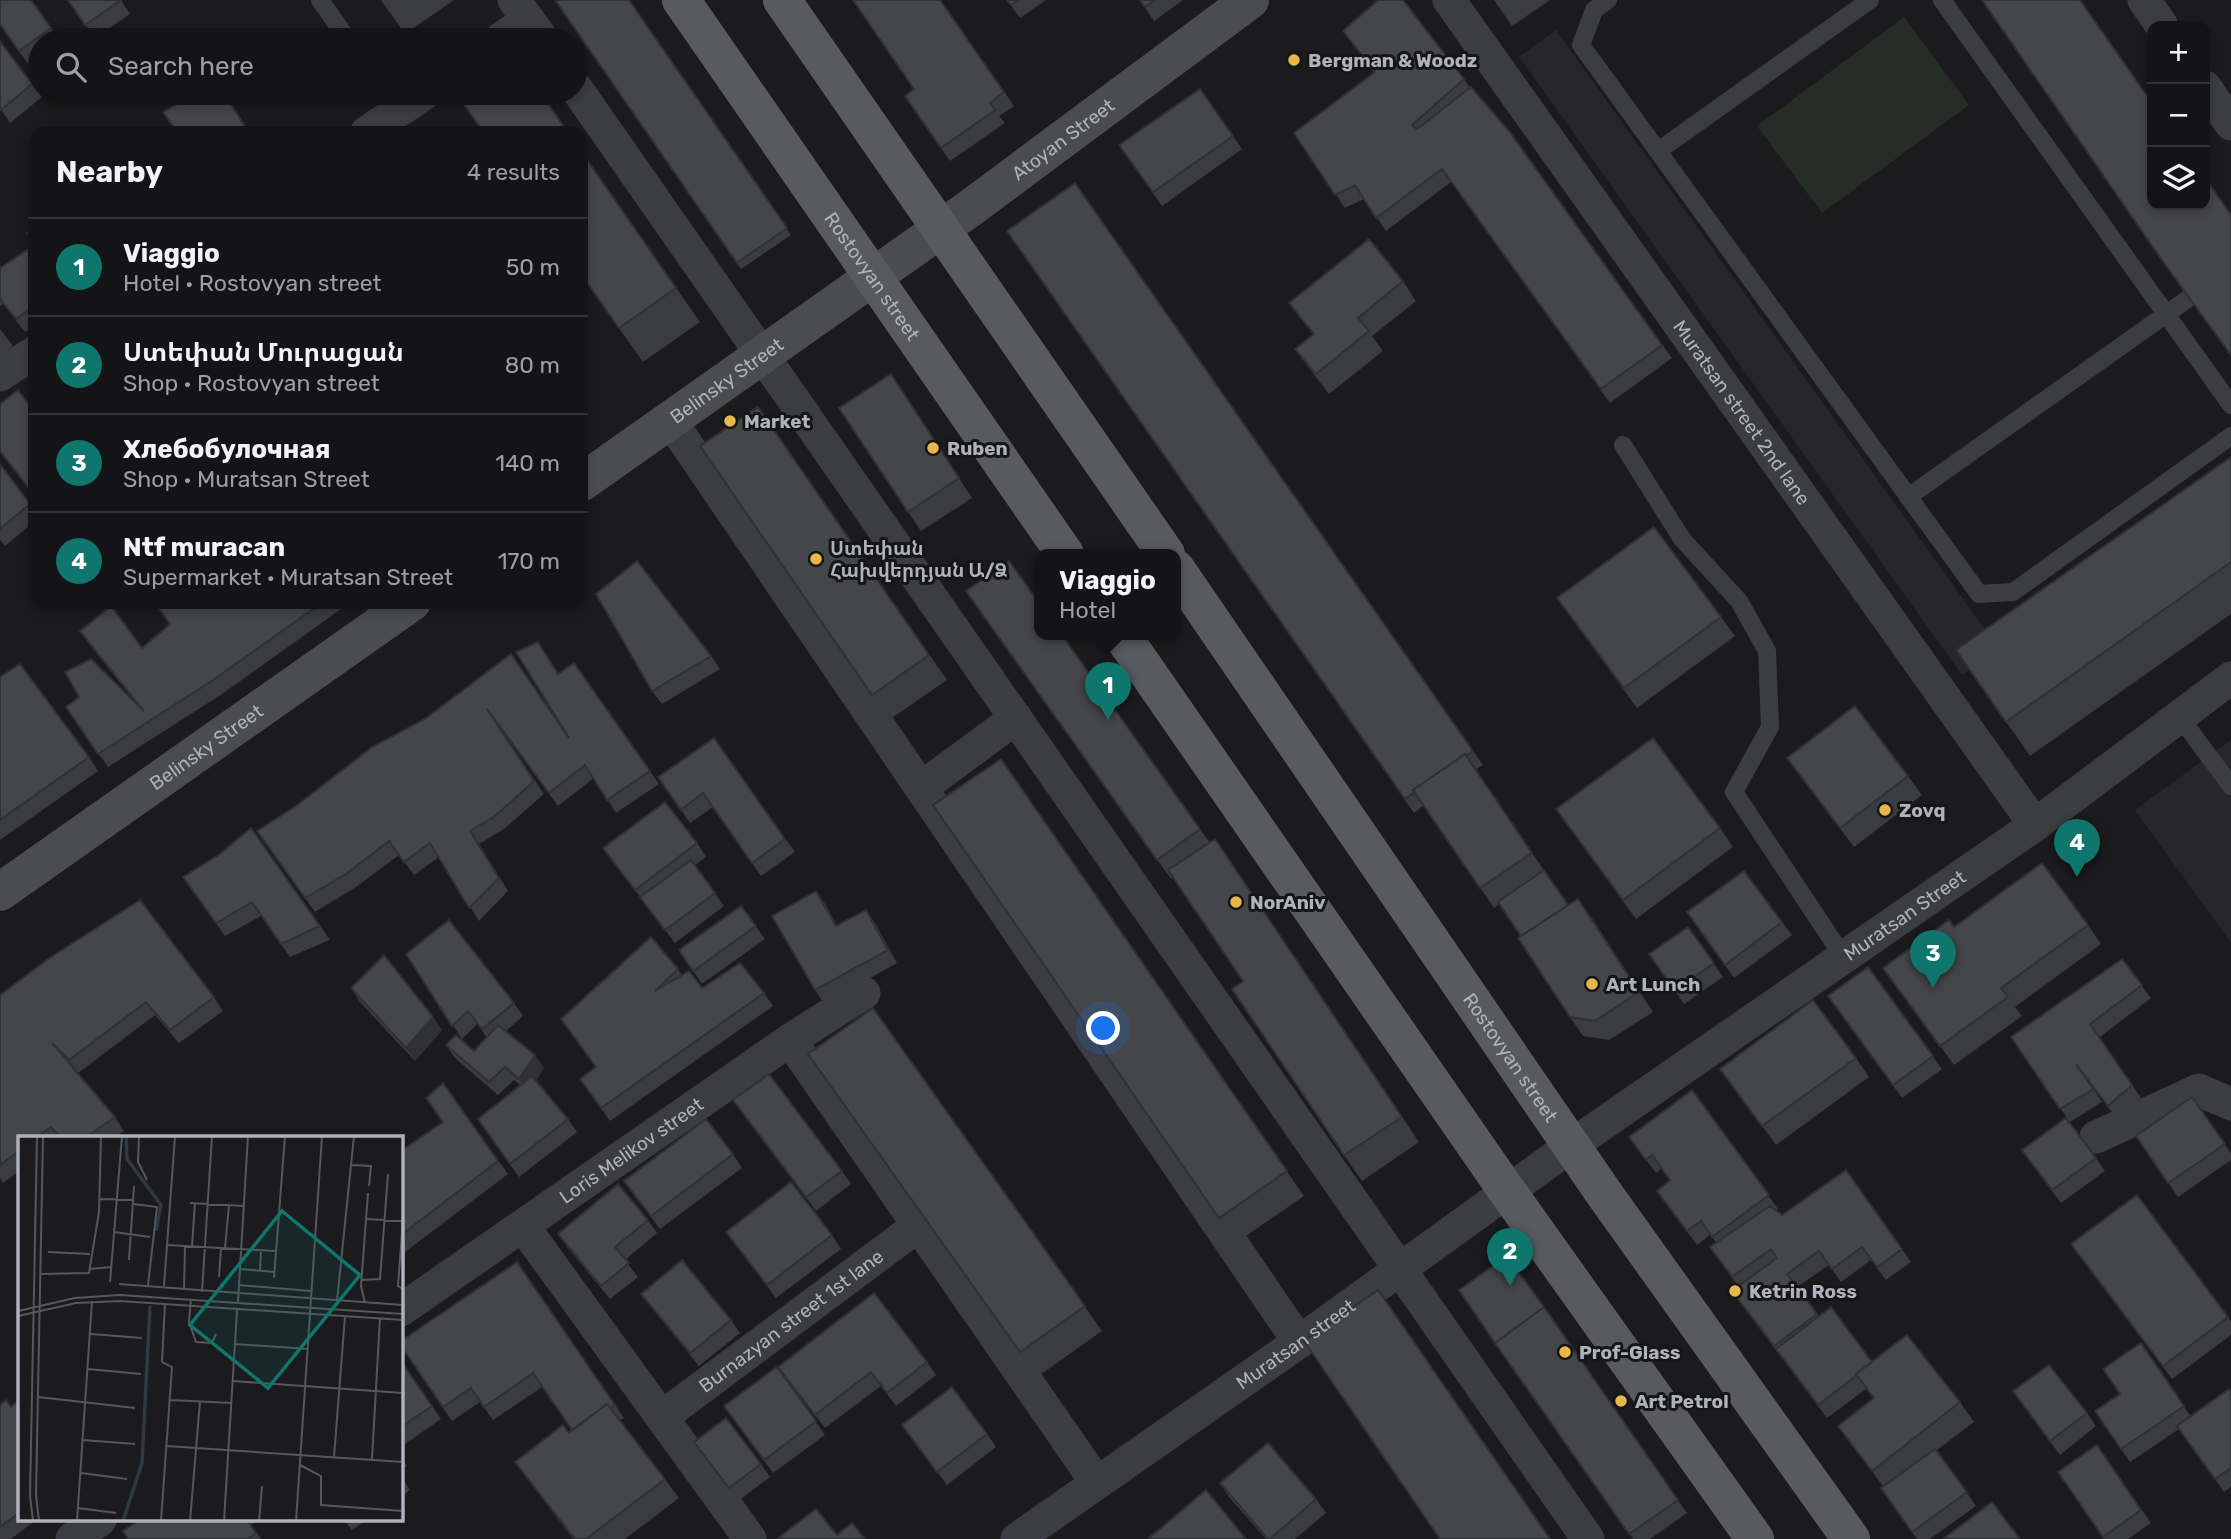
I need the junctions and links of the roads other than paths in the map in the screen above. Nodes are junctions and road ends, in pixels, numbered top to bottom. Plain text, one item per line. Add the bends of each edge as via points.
1 (320, 0) edge
2 (681, 0) edge
3 (782, 0) edge
4 (1250, 0) edge
5 (1448, 0) edge
6 (1608, 0) edge
7 (1870, 0) edge
8 (1942, 0) edge
9 (2144, 0) edge
10 (2159, 21) edge
11 (340, 28) edge
12 (2210, 94) edge
13 (389, 105) edge
14 (588, 105) edge
15 (2231, 124) edge
16 (372, 126) edge
17 (1658, 151) junction
18 (942, 228) junction
19 (872, 276) junction
20 (2189, 298) edge
21 (2166, 313) junction
22 (761, 354) junction
23 (28, 357) edge
24 (0, 375) edge
25 (2231, 405) edge
26 (670, 421) junction
27 (2231, 436) edge
28 (1623, 445) dead end
29 (588, 478) edge
30 (1908, 497) junction
31 (1062, 549) edge
32 (1163, 549) edge
33 (1181, 576) edge
34 (402, 609) edge
35 (1125, 640) edge
36 (2231, 678) edge
37 (2179, 716) junction
38 (1016, 718) junction
39 (2231, 786) edge
40 (920, 789) junction
41 (2035, 825) junction
42 (0, 892) edge
43 (1844, 958) junction
44 (864, 993) dead end
45 (790, 1040) junction
46 (2231, 1104) edge
47 (2096, 1137) dead end
48 (1572, 1145) junction
49 (1507, 1191) junction
50 (523, 1226) junction
51 (919, 1226) junction
52 (1397, 1269) junction
53 (402, 1309) edge
54 (1299, 1342) junction
55 (662, 1417) junction
56 (1097, 1483) junction
57 (97, 1522) edge
58 (72, 1539) edge
59 (750, 1539) edge
60 (1017, 1539) edge
61 (1588, 1539) edge
62 (1755, 1539) edge
63 (1851, 1539) edge

1 - 11 lane
2 - 19 main road, Rostovyan street
3 - 18 main road
4 - 18 main road, Atoyan Street
5 - 41 street, Muratsan street 2nd lane
6 - 17 lane via 1594,10 1581,45
7 - 17 lane
8 - 21 lane
9 - 10 street
12 - 15 street
13 - 16 street
14 - 22 street
17 - 30 lane
18 - 19 main road, Atoyan Street
18 - 32 main road
19 - 22 main road, Belinsky Street
19 - 31 main road, Rostovyan street
20 - 21 lane
21 - 25 lane
21 - 30 lane
22 - 26 main road, Belinsky Street
22 - 38 street
23 - 24 street
26 - 29 main road, Belinsky Street
26 - 40 street
27 - 30 lane via 2013,592 1979,594
28 - 43 lane via 1682,539 1739,601 1767,651 1770,727 1734,792
33 - 48 main road, Rostovyan street
34 - 42 main road, Belinsky Street
35 - 49 main road
36 - 37 street, Muratsan Street
37 - 39 lane
37 - 41 street, Muratsan Street
38 - 40 street
38 - 52 street
40 - 54 street
41 - 43 street, Muratsan Street
43 - 48 street, Muratsan Street
44 - 45 street, Loris Melikov street
45 - 50 street, Loris Melikov street
45 - 51 street
46 - 47 street via 2199,1090
48 - 49 street, Muratsan street
48 - 63 main road, Rostovyan street
49 - 52 street, Muratsan street
49 - 62 main road
50 - 53 street, Loris Melikov street
50 - 55 street
51 - 55 street, Burnazyan street 1st lane
51 - 56 street
52 - 54 street, Muratsan street
52 - 61 street
54 - 56 street, Muratsan street
55 - 59 street
56 - 60 street, Muratsan street
57 - 58 street

